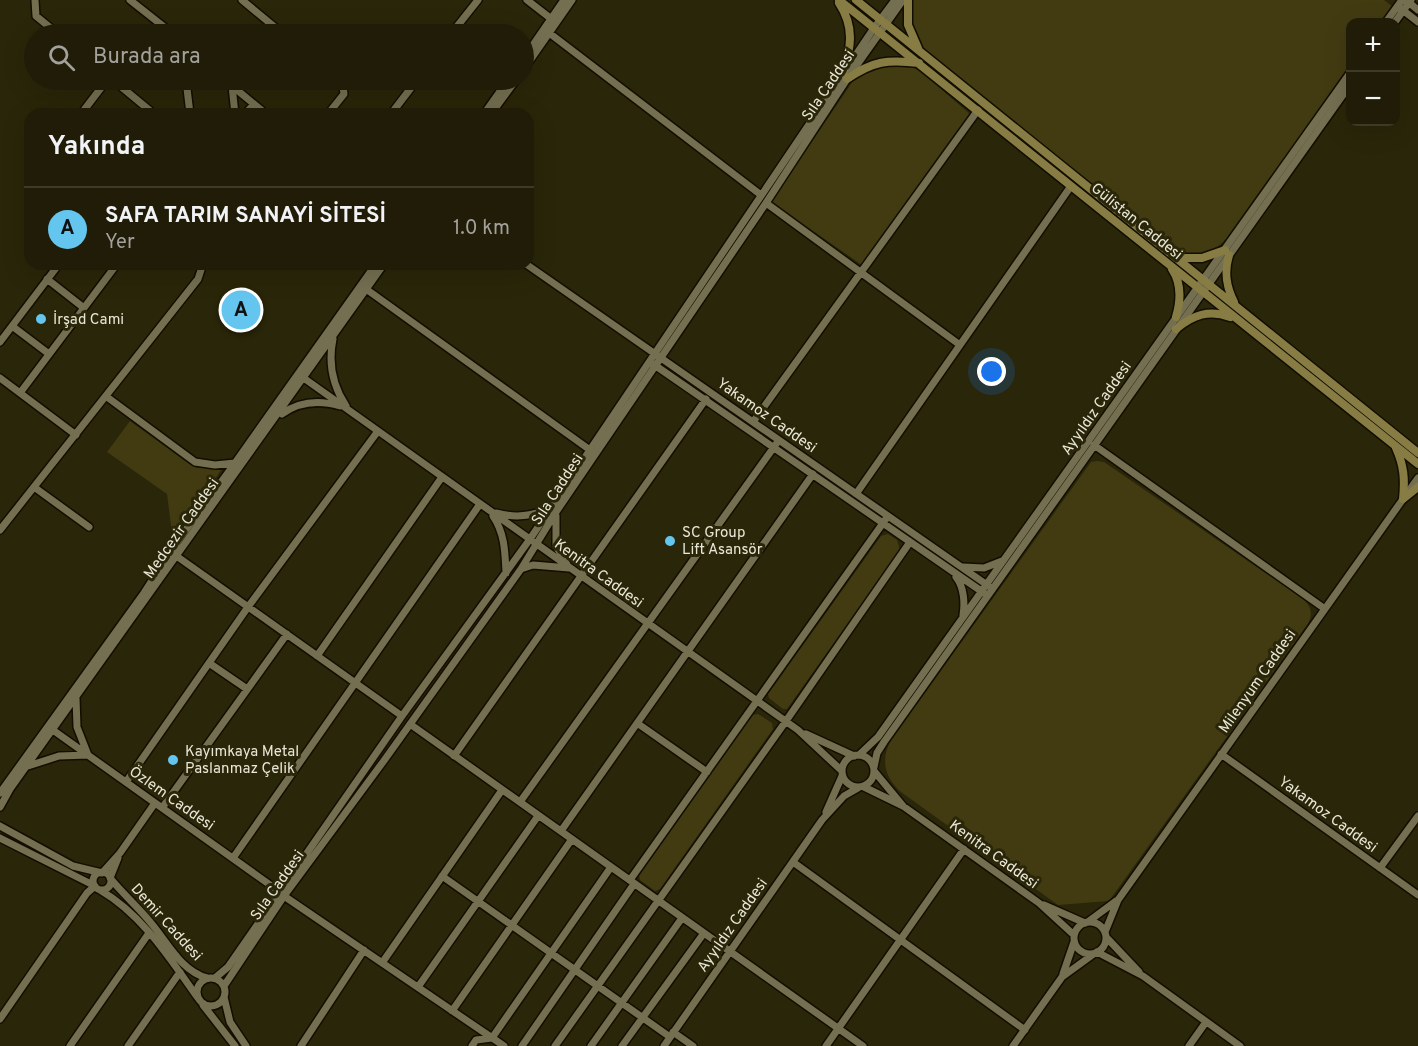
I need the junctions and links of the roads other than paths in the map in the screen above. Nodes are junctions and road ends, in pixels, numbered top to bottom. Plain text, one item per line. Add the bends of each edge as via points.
1 (35, 0) edge
2 (130, 0) edge
3 (242, 0) edge
4 (478, 0) edge
5 (527, 0) edge
6 (564, 0) edge
7 (572, 0) edge
8 (838, 0) edge
9 (856, 0) edge
10 (894, 0) edge
11 (903, 0) edge
12 (908, 0) edge
13 (1405, 3) edge
14 (1418, 10) edge
15 (1390, 18) edge
16 (1397, 18) edge
17 (554, 20) junction
18 (884, 22) junction
19 (1418, 22) edge
20 (46, 24) edge
21 (160, 24) edge
22 (270, 24) edge
23 (459, 24) edge
24 (546, 31) junction
25 (877, 31) junction
26 (534, 46) edge
27 (534, 52) edge
28 (922, 59) junction
29 (845, 76) junction
30 (1346, 79) edge
31 (99, 90) edge
32 (125, 90) edge
33 (187, 90) edge
34 (232, 90) edge
35 (237, 90) edge
36 (344, 90) edge
37 (409, 90) edge
38 (501, 90) edge
39 (509, 90) edge
40 (1346, 90) edge
41 (254, 104) junction
42 (86, 108) edge
43 (147, 108) edge
44 (189, 108) edge
45 (234, 108) edge
46 (250, 108) edge
47 (259, 108) edge
48 (333, 108) edge
49 (396, 108) edge
50 (488, 108) edge
51 (495, 108) edge
52 (978, 111) junction
53 (1071, 186) junction
54 (761, 195) junction
55 (766, 202) junction
56 (1227, 252) junction
57 (1171, 260) junction
58 (54, 270) edge
59 (112, 270) edge
60 (202, 270) edge
61 (372, 270) edge
62 (380, 270) edge
63 (534, 270) edge
64 (861, 272) junction
65 (47, 279) junction
66 (1206, 281) junction
67 (366, 289) junction
68 (1200, 289) junction
69 (84, 308) junction
70 (1237, 308) junction
71 (1176, 317) junction
72 (1239, 320) junction
73 (12, 326) junction
74 (1176, 329) junction
75 (334, 336) junction
76 (0, 342) edge
77 (960, 345) junction
78 (654, 353) junction
79 (49, 354) junction
80 (661, 358) junction
81 (649, 360) junction
82 (656, 365) junction
83 (301, 376) junction
84 (0, 378) edge
85 (20, 393) junction
86 (107, 397) junction
87 (706, 399) junction
88 (349, 411) junction
89 (275, 419) junction
90 (753, 422) junction
91 (378, 431) junction
92 (76, 435) junction
93 (779, 440) junction
94 (1094, 445) junction
95 (1394, 445) junction
96 (774, 447) junction
97 (590, 450) junction
98 (1418, 453) edge
99 (235, 462) junction
100 (1418, 464) edge
101 (813, 474) junction
102 (442, 477) junction
103 (1418, 478) edge
104 (34, 487) junction
105 (1418, 487) edge
106 (856, 494) junction
107 (1403, 499) junction
108 (480, 504) junction
109 (555, 508) junction
110 (490, 511) junction
111 (886, 520) junction
112 (89, 527) dead end
113 (0, 530) edge
114 (530, 540) junction
115 (910, 542) junction
116 (537, 544) junction
117 (174, 554) junction
118 (1004, 560) junction
119 (956, 564) junction
120 (569, 568) junction
121 (948, 568) junction
122 (521, 569) junction
123 (506, 573) junction
124 (580, 577) junction
125 (989, 586) junction
126 (984, 593) junction
127 (248, 607) junction
128 (1325, 609) junction
129 (962, 618) junction
130 (647, 624) junction
131 (287, 634) junction
132 (687, 652) junction
133 (317, 656) junction
134 (209, 663) junction
135 (355, 683) junction
136 (247, 689) junction
137 (76, 698) junction
138 (757, 701) junction
139 (402, 716) junction
140 (786, 721) junction
141 (637, 723) junction
142 (410, 724) junction
143 (50, 728) junction
144 (798, 730) junction
145 (1221, 754) junction
146 (88, 755) junction
147 (856, 755) junction
148 (454, 756) junction
149 (26, 768) junction
150 (874, 769) junction
151 (707, 772) junction
152 (842, 773) junction
153 (126, 782) junction
154 (861, 787) junction
155 (502, 790) junction
156 (0, 793) edge
157 (520, 802) junction
158 (159, 806) junction
159 (903, 806) junction
160 (0, 807) edge
161 (538, 816) junction
162 (1418, 816) edge
163 (822, 820) junction
164 (0, 826) edge
165 (561, 831) junction
166 (0, 838) edge
167 (572, 839) junction
168 (964, 849) junction
169 (120, 853) junction
170 (233, 858) junction
171 (793, 862) junction
172 (611, 867) junction
173 (1380, 868) junction
174 (102, 873) junction
175 (441, 876) junction
176 (110, 878) junction
177 (632, 882) junction
178 (98, 888) junction
179 (282, 894) junction
180 (1418, 895) edge
181 (658, 900) junction
182 (1118, 900) junction
183 (478, 902) junction
184 (1039, 903) junction
185 (682, 918) junction
186 (1086, 922) junction
187 (512, 926) junction
188 (149, 933) junction
189 (704, 933) junction
190 (1105, 935) junction
191 (1074, 938) junction
192 (901, 940) junction
193 (364, 950) junction
194 (730, 952) junction
195 (1096, 952) junction
196 (550, 953) junction
197 (382, 963) junction
198 (574, 970) junction
199 (180, 972) junction
200 (1143, 976) junction
201 (1062, 977) junction
202 (211, 978) junction
203 (224, 986) junction
204 (597, 986) junction
205 (418, 987) junction
206 (224, 997) junction
207 (200, 1001) junction
208 (621, 1003) junction
209 (452, 1011) junction
210 (642, 1018) junction
211 (0, 1019) edge
212 (1206, 1022) junction
213 (838, 1029) junction
214 (1025, 1030) junction
215 (672, 1035) junction
216 (492, 1038) junction
217 (70, 1046) edge
218 (128, 1046) edge
219 (235, 1046) edge
220 (246, 1046) edge
221 (300, 1046) edge
222 (472, 1046) edge
223 (504, 1046) edge
224 (522, 1046) edge
225 (555, 1046) edge
226 (591, 1046) edge
227 (622, 1046) edge
228 (664, 1046) edge
229 (693, 1046) edge
230 (826, 1046) edge
231 (863, 1046) edge
232 (1013, 1046) edge
233 (1189, 1046) edge
234 (1240, 1046) edge

1 - 20 street via 36,16
2 - 21 street
3 - 22 street
4 - 23 street
5 - 17 street
6 - 17 street
7 - 17 street
8 - 25 main road, Gülistan Caddesi
8 - 29 main road via 852,38
9 - 18 main road, Gülistan Caddesi
10 - 18 street
11 - 18 street
12 - 28 main road via 908,25
13 - 14 street
13 - 15 street
13 - 16 street
13 - 19 street
17 - 24 street
18 - 25 street
18 - 28 main road, Gülistan Caddesi
24 - 26 street
24 - 27 street
24 - 54 street
25 - 28 main road, Gülistan Caddesi
25 - 29 street
28 - 29 main road via 887,60
28 - 52 main road, Gülistan Caddesi
28 - 57 main road, Gülistan Caddesi
29 - 54 street
29 - 55 street, Sıla Caddesi
30 - 56 street, Ayyıldız Caddesi
31 - 42 street
32 - 43 street
33 - 44 street
34 - 45 street
35 - 41 street
36 - 48 street
37 - 49 street
38 - 50 street
39 - 51 street
40 - 56 street, Ayyıldız Caddesi
41 - 46 street
41 - 47 street
52 - 53 main road, Gülistan Caddesi
52 - 64 street
53 - 57 main road, Gülistan Caddesi
53 - 77 street
54 - 78 street
55 - 64 street
55 - 80 street, Sıla Caddesi
56 - 57 main road
56 - 66 street, Ayyıldız Caddesi
56 - 70 main road via 1227,284
57 - 66 main road, Gülistan Caddesi
57 - 68 main road, Gülistan Caddesi
57 - 71 main road via 1180,292
58 - 65 street
59 - 69 street
60 - 86 street
61 - 83 street, Medcezir Caddesi
62 - 67 street, Medcezir Caddesi
63 - 78 street, Yakamoz Caddesi
64 - 77 street
64 - 90 street
65 - 69 street
65 - 73 street
66 - 68 street, Ayyıldız Caddesi
66 - 70 main road, Gülistan Caddesi
67 - 75 street, Medcezir Caddesi
67 - 97 street
68 - 71 street, Ayyıldız Caddesi
68 - 72 main road, Gülistan Caddesi
68 - 74 street, Ayyıldız Caddesi
69 - 79 street
70 - 98 main road, Gülistan Caddesi
71 - 118 street, Ayyıldız Caddesi
72 - 74 main road via 1224,314 1204,314 1191,317
72 - 95 main road, Gülistan Caddesi
73 - 76 street
73 - 79 street
74 - 94 street, Ayyıldız Caddesi
75 - 83 street, Medcezir Caddesi
75 - 88 street via 333,376
77 - 106 street
78 - 80 street, Yakamoz Caddesi
78 - 81 street
79 - 85 street
80 - 82 street, Sıla Caddesi
80 - 90 street, Yakamoz Caddesi
81 - 82 street, Yakamoz Caddesi
81 - 97 street
82 - 87 street, Yakamoz Caddesi
82 - 109 street, Sıla Caddesi
83 - 88 street, Kenitra Caddesi
83 - 89 street, Medcezir Caddesi
83 - 99 street, Medcezir Caddesi
84 - 85 street
85 - 92 street
86 - 92 street
86 - 99 street via 195,462
87 - 96 street, Yakamoz Caddesi
87 - 124 street
88 - 89 street via 331,404 307,403 293,406
88 - 91 street, Kenitra Caddesi
89 - 117 street, Medcezir Caddesi
90 - 93 street, Yakamoz Caddesi
91 - 102 street, Kenitra Caddesi
91 - 127 street
92 - 104 street
93 - 96 street
93 - 106 street, Yakamoz Caddesi
94 - 125 street, Ayyıldız Caddesi
94 - 128 street
95 - 100 main road, Gülistan Caddesi
95 - 107 main road via 1403,463
96 - 101 street, Yakamoz Caddesi
96 - 130 street
97 - 109 street
99 - 117 street, Medcezir Caddesi
101 - 111 street, Yakamoz Caddesi
101 - 132 street
102 - 108 street, Kenitra Caddesi
102 - 133 street
103 - 107 street, Milenyum Caddesi
104 - 112 street
104 - 113 street
105 - 107 main road
106 - 111 street, Yakamoz Caddesi
107 - 128 street, Milenyum Caddesi
108 - 110 street, Kenitra Caddesi
108 - 135 street
109 - 110 street via 510,516
109 - 114 street
109 - 116 street, Sıla Caddesi
109 - 120 street via 556,546
110 - 114 street, Kenitra Caddesi
110 - 123 street via 502,530
111 - 115 street, Yakamoz Caddesi
111 - 119 street, Yakamoz Caddesi
111 - 138 street
114 - 116 street, Kenitra Caddesi
114 - 123 street
115 - 121 street, Yakamoz Caddesi
115 - 140 street
116 - 120 street, Kenitra Caddesi
116 - 122 street, Sıla Caddesi
117 - 127 street
117 - 137 street, Medcezir Caddesi
117 - 143 street, Medcezir Caddesi
118 - 119 street via 978,569
118 - 125 street, Ayyıldız Caddesi
119 - 125 street, Yakamoz Caddesi
120 - 122 street via 533,565
120 - 124 street, Kenitra Caddesi
121 - 126 street, Yakamoz Caddesi
121 - 129 street via 960,582
122 - 142 street, Sıla Caddesi
123 - 139 street
124 - 130 street, Kenitra Caddesi
124 - 148 street
125 - 126 street, Ayyıldız Caddesi
126 - 129 street, Ayyıldız Caddesi
126 - 150 street, Ayyıldız Caddesi via 877,753
127 - 131 street
127 - 134 street
128 - 145 street, Milenyum Caddesi
129 - 147 street, Ayyıldız Caddesi via 878,737
130 - 132 street, Kenitra Caddesi
130 - 157 street
131 - 133 street
131 - 136 street
132 - 138 street, Kenitra Caddesi
132 - 141 street
133 - 135 street
134 - 136 street
134 - 153 street
135 - 139 street
135 - 170 street
136 - 158 street
137 - 143 street, Medcezir Caddesi
137 - 146 street via 77,727
138 - 140 street, Kenitra Caddesi
138 - 151 street
139 - 179 street
140 - 144 street, Kenitra Caddesi
140 - 181 street
141 - 151 street
141 - 165 street
142 - 148 street
142 - 179 street, Sıla Caddesi
143 - 146 street, Özlem Caddesi
143 - 149 street, Medcezir Caddesi
143 - 156 street, Medcezir Caddesi
144 - 147 street
144 - 152 street
145 - 173 street, Yakamoz Caddesi
145 - 182 street, Milenyum Caddesi
146 - 149 street via 59,756
146 - 153 street, Özlem Caddesi
147 - 150 street via 868,759
147 - 152 street via 845,761
148 - 155 street
149 - 160 street, Medcezir Caddesi
150 - 154 street via 873,779
150 - 159 street
151 - 177 street
152 - 154 street via 848,784
152 - 163 street, Ayyıldız Caddesi
153 - 158 street, Özlem Caddesi
154 - 159 street
154 - 163 street, Ayyıldız Caddesi via 844,796
155 - 157 street
155 - 175 street
157 - 161 street
158 - 169 street
158 - 170 street, Özlem Caddesi
159 - 168 street, Kenitra Caddesi
161 - 165 street
161 - 183 street
162 - 173 street
163 - 171 street, Ayyıldız Caddesi
164 - 174 street via 73,866
165 - 167 street
166 - 178 street, Demir Caddesi
167 - 172 street
167 - 187 street
168 - 184 street, Kenitra Caddesi
168 - 192 street
169 - 174 street
169 - 176 street
170 - 179 street, Özlem Caddesi
171 - 192 street
171 - 194 street, Ayyıldız Caddesi
172 - 177 street
172 - 196 street
173 - 180 street, Yakamoz Caddesi
174 - 176 street
174 - 178 street via 94,877
175 - 183 street
175 - 197 street
176 - 178 street via 109,887
176 - 202 street, Demir Caddesi via 183,963 196,974
177 - 181 street
177 - 198 street
178 - 188 street, Demir Caddesi via 123,906
178 - 211 street via 87,893
179 - 193 street, Özlem Caddesi
179 - 202 street via 228,967
179 - 203 street, Sıla Caddesi
181 - 185 street
181 - 204 street
182 - 186 street
182 - 190 street
183 - 187 street
183 - 205 street
184 - 186 street
184 - 191 street
185 - 189 street
185 - 208 street
186 - 190 street via 1098,924
186 - 191 street via 1078,927
187 - 196 street
187 - 209 street
188 - 199 street, Demir Caddesi
188 - 217 street
189 - 194 street
189 - 210 street
190 - 195 street via 1103,947
190 - 200 street
191 - 195 street via 1080,951
191 - 201 street
192 - 213 street
192 - 214 street
193 - 197 street, Özlem Caddesi
193 - 221 street
194 - 213 street
194 - 215 street, Ayyıldız Caddesi
195 - 200 street
195 - 201 street
196 - 198 street
196 - 216 street
197 - 205 street, Özlem Caddesi
198 - 204 street
198 - 224 street
199 - 207 street, Demir Caddesi
199 - 218 street
200 - 212 street
201 - 214 street
202 - 203 street
202 - 207 street via 198,986
203 - 206 street
204 - 208 street
204 - 225 street
205 - 209 street, Özlem Caddesi
206 - 207 street via 214,1006
206 - 220 street via 230,1022
207 - 219 street, Demir Caddesi
208 - 210 street
208 - 226 street
209 - 216 street, Özlem Caddesi
210 - 215 street
210 - 227 street
212 - 233 street
212 - 234 street
213 - 230 street
213 - 231 street
214 - 232 street
215 - 228 street, Ayyıldız Caddesi
215 - 229 street
216 - 222 street via 476,1040
216 - 223 street, Özlem Caddesi

